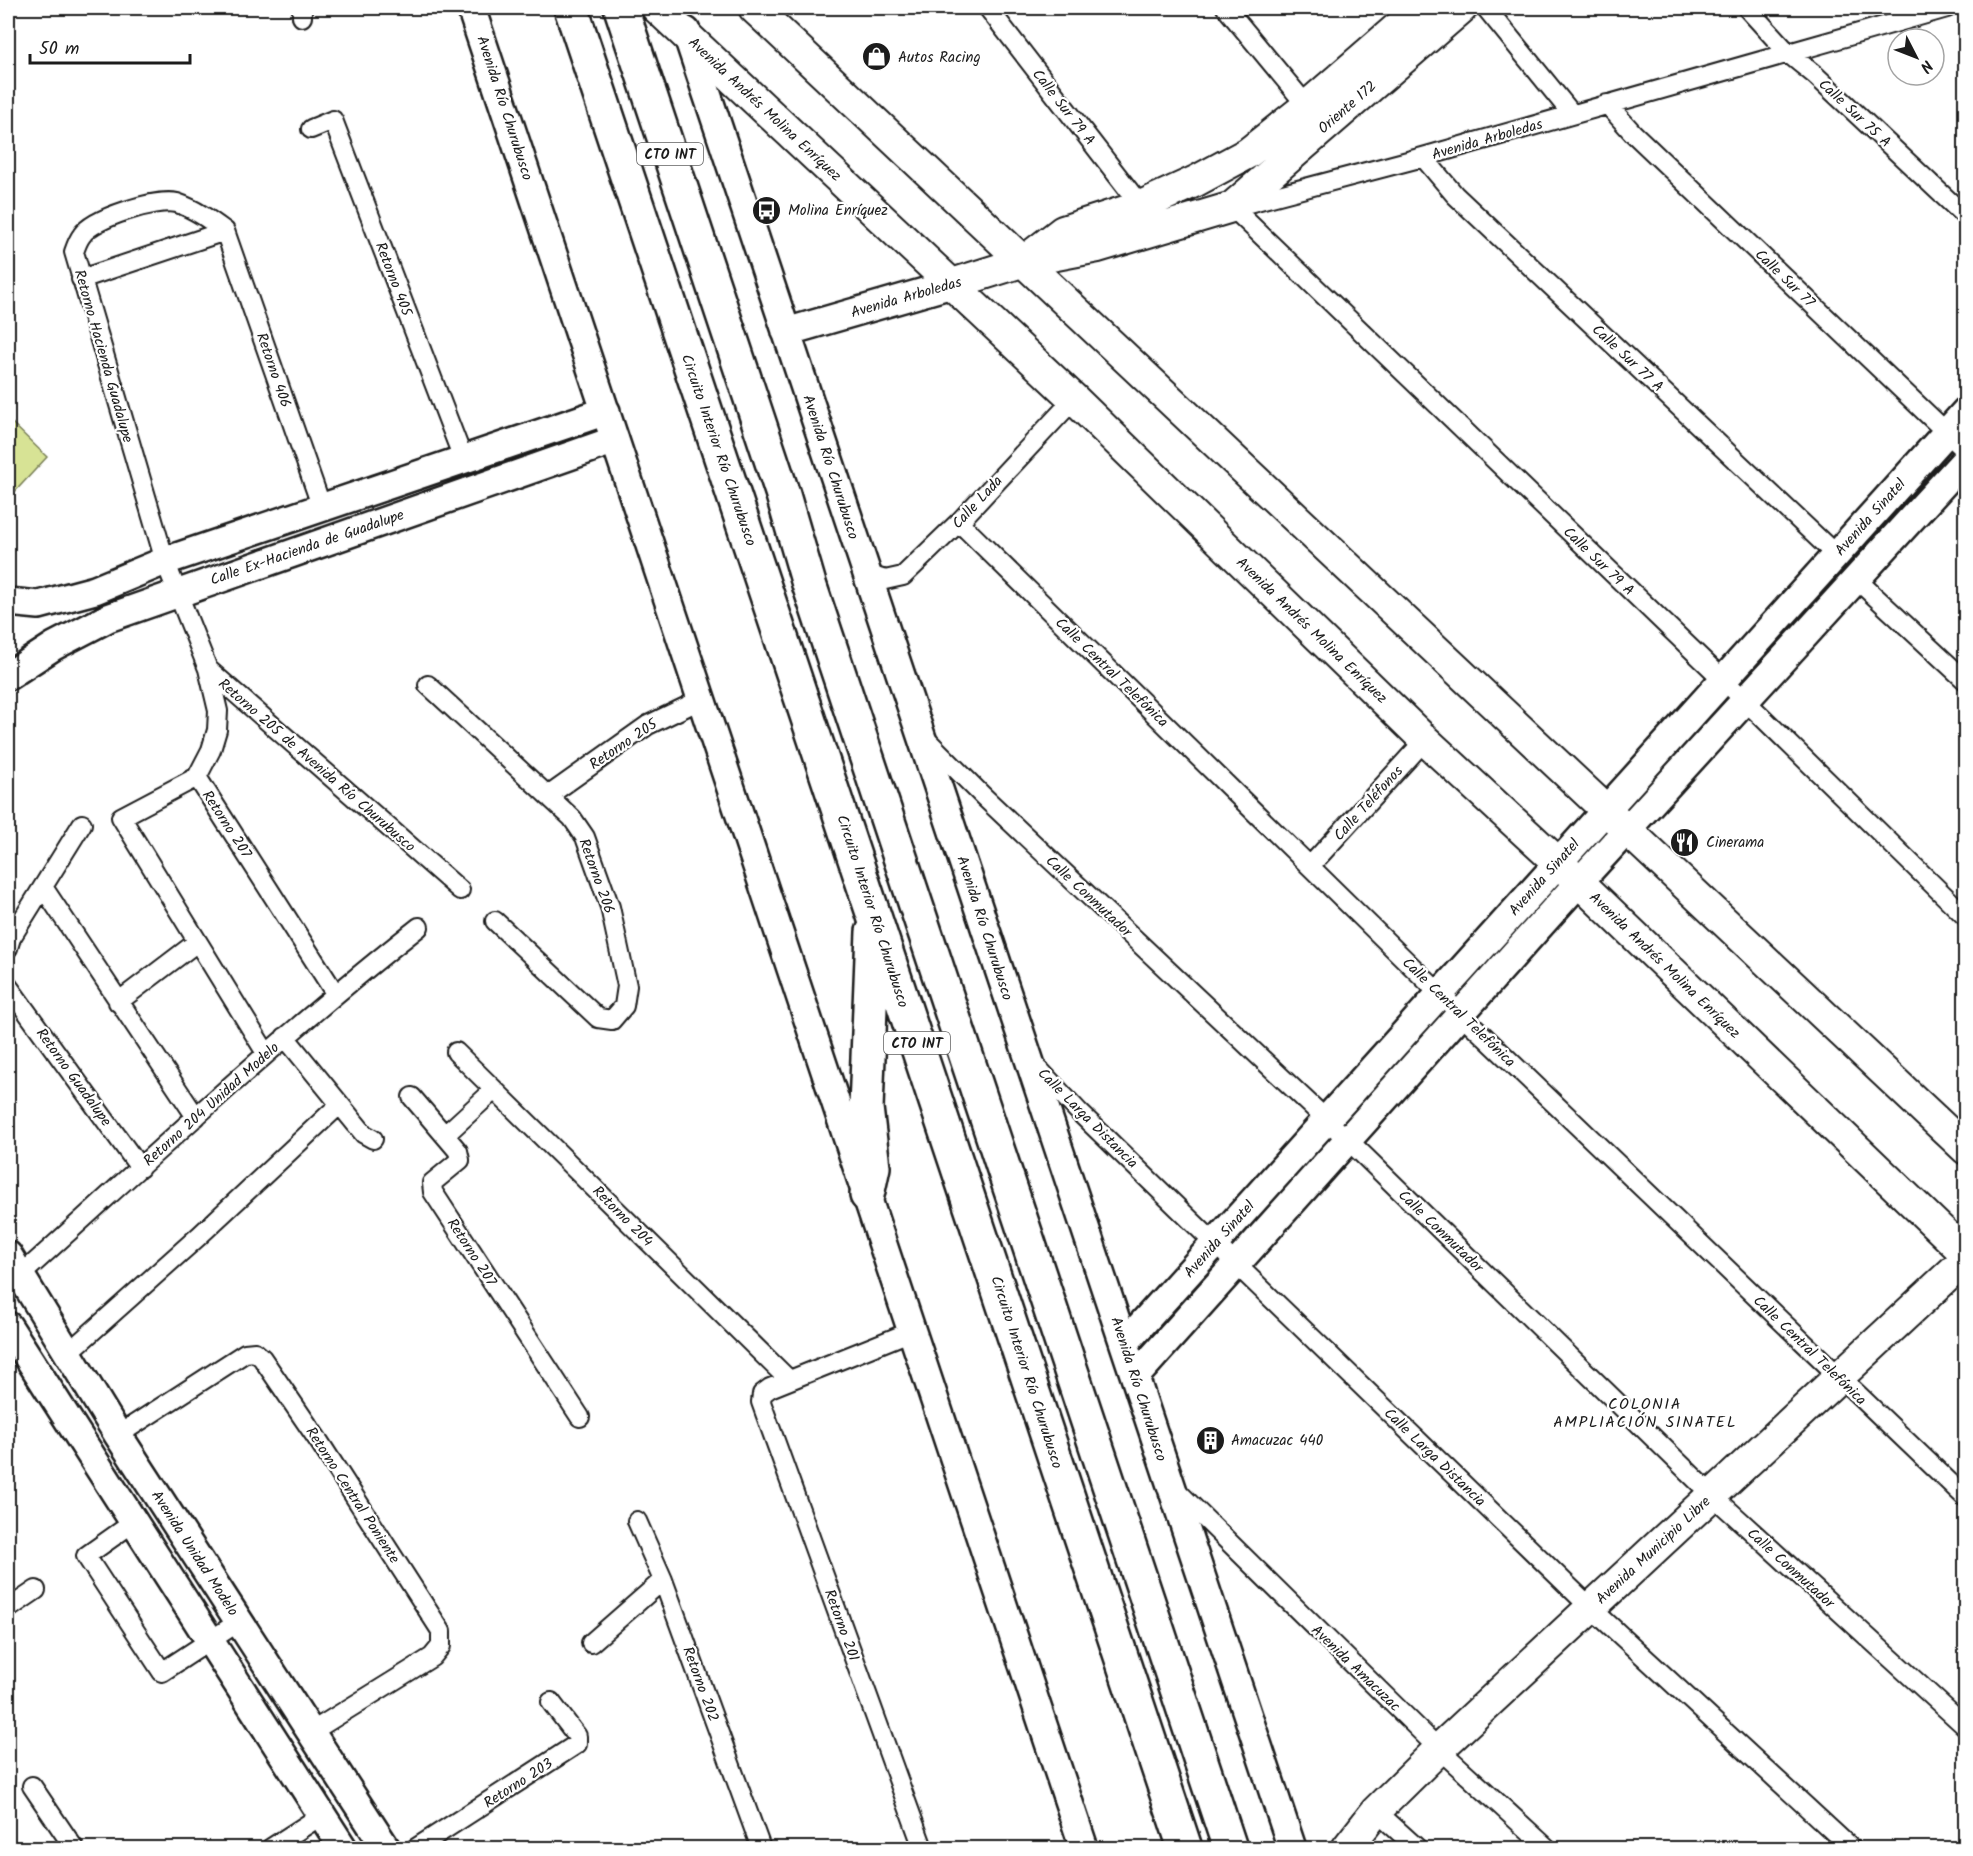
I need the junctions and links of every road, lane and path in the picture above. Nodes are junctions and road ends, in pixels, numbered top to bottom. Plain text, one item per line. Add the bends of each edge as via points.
1 (471, 8) edge
2 (571, 8) edge
3 (621, 8) edge
4 (657, 8) edge
5 (678, 8) edge
6 (754, 8) edge
7 (988, 8) edge
8 (1226, 8) edge
9 (1420, 8) edge
10 (1462, 8) edge
11 (1486, 8) edge
12 (1747, 8) edge
13 (1947, 8) edge
14 (688, 36) junction
15 (1789, 54) junction
16 (1607, 104) junction
17 (1307, 106) junction
18 (1572, 114) junction
19 (311, 129) dead end
20 (1423, 157) junction
21 (1196, 181) joint
22 (1141, 206) junction
23 (1232, 207) junction
24 (1965, 217) edge
25 (225, 231) junction
26 (1025, 261) junction
27 (81, 279) junction
28 (952, 284) junction
29 (786, 332) junction
30 (1074, 399) junction
31 (606, 411) junction
32 (1965, 411) edge
33 (615, 440) junction
34 (1956, 442) edge
35 (1965, 459) edge
36 (464, 461) junction
37 (322, 508) junction
38 (959, 522) junction
39 (1836, 555) junction
40 (165, 561) junction
41 (867, 574) junction
42 (1856, 579) junction
43 (176, 592) junction
44 (8, 602) edge
45 (208, 669) junction
46 (8, 675) edge
47 (1722, 679) junction
48 (1965, 681) edge
49 (428, 685) dead end
50 (702, 699) junction
51 (1744, 700) junction
52 (920, 732) junction
53 (1425, 740) junction
54 (197, 777) junction
55 (548, 796) junction
56 (1616, 819) junction
57 (82, 824) dead end
58 (1557, 861) junction
59 (1310, 866) junction
60 (1579, 882) junction
61 (43, 886) junction
62 (460, 890) dead end
63 (873, 912) junction
64 (1965, 916) edge
65 (495, 921) dead end
66 (419, 927) dead end
67 (197, 942) junction
68 (8, 948) edge
69 (8, 986) edge
70 (335, 993) junction
71 (1440, 994) junction
72 (118, 1002) junction
73 (1461, 1014) junction
74 (285, 1037) junction
75 (456, 1052) dead end
76 (266, 1053) junction
77 (1028, 1057) junction
78 (494, 1089) junction
79 (412, 1097) dead end
80 (339, 1105) junction
81 (196, 1117) junction
82 (1327, 1120) junction
83 (445, 1135) junction
84 (373, 1138) dead end
85 (1349, 1141) junction
86 (1965, 1149) edge
87 (140, 1168) junction
88 (867, 1195) junction
89 (1216, 1242) junction
90 (1965, 1254) edge
91 (1965, 1259) edge
92 (1236, 1264) junction
93 (12, 1272) edge
94 (8, 1326) edge
95 (912, 1331) junction
96 (1124, 1344) junction
97 (68, 1353) junction
98 (1135, 1377) junction
99 (1838, 1377) junction
100 (789, 1380) junction
101 (580, 1418) dead end
102 (118, 1435) junction
103 (1170, 1483) junction
104 (1712, 1495) junction
105 (1965, 1498) edge
106 (637, 1521) dead end
107 (134, 1522) junction
108 (663, 1580) junction
109 (36, 1590) dead end
110 (1591, 1608) junction
111 (8, 1609) edge
112 (240, 1621) junction
113 (211, 1640) junction
114 (591, 1643) dead end
115 (550, 1702) dead end
116 (1965, 1727) edge
117 (311, 1732) junction
118 (1439, 1749) junction
119 (32, 1786) dead end
120 (1376, 1810) junction
121 (322, 1815) junction
122 (74, 1848) edge
123 (272, 1848) edge
124 (343, 1848) edge
125 (386, 1848) edge
126 (417, 1848) edge
127 (761, 1848) edge
128 (922, 1848) edge
129 (1084, 1848) edge
130 (1185, 1848) edge
131 (1230, 1848) edge
132 (1292, 1848) edge
133 (1347, 1848) edge
134 (1417, 1848) edge
135 (1547, 1848) edge
136 (1851, 1848) edge

1 - 31 street, Avenida Río Churubusco
2 - 63 highway, Circuito Interior Río Churubusco / CTO INT
3 - 131 highway, CTO INT
4 - 14 main road, Avenida Andrés Molina Enríquez
5 - 14 street, Avenida Río Churubusco / CTO INT
6 - 26 main road
7 - 22 street, Calle Sur 79 A
8 - 17 street
9 - 17 main road, Oriente 172
10 - 23 main road, Oriente 172
11 - 18 street
12 - 15 street, Calle Sur 75 A
13 - 15 street, Avenida Arboledas
14 - 28 main road, Avenida Andrés Molina Enríquez
14 - 29 street, Avenida Río Churubusco / CTO INT
15 - 16 street, Avenida Arboledas
15 - 24 street, Calle Sur 75 A
16 - 18 street, Avenida Arboledas
16 - 34 street, Calle Sur 77
17 - 21 main road, Oriente 172 via 1248,153
18 - 20 street, Avenida Arboledas
19 - 36 street, Retorno 405 via 333,120
20 - 23 street, Avenida Arboledas
20 - 39 street, Calle Sur 77 A via 1455,195
21 - 22 main road, Avenida Arboledas
22 - 26 main road, Avenida Arboledas via 1063,231
23 - 26 main road, Avenida Arboledas via 1098,248
23 - 47 street, Calle Sur 79 A
25 - 27 street
25 - 27 street, Retorno Hacienda Guadalupe via 201,213 174,202 108,217 82,234 74,252
25 - 37 street, Retorno 406
26 - 28 main road, Avenida Arboledas
26 - 56 main road
27 - 40 street, Retorno Hacienda Guadalupe
28 - 29 street, Avenida Arboledas
28 - 30 main road, Avenida Andrés Molina Enríquez
29 - 41 street, Avenida Río Churubusco / CTO INT
30 - 38 street, Calle Lada
30 - 53 main road, Avenida Andrés Molina Enríquez
31 - 33 street, Avenida Río Churubusco
31 - 36 street, Calle Ex-Hacienda de Guadalupe
32 - 34 street, Avenida Sinatel
33 - 43 street, Calle Ex-Hacienda de Guadalupe
33 - 50 street, Avenida Río Churubusco
34 - 39 street, Avenida Sinatel
35 - 42 street, Avenida Sinatel
36 - 37 street, Calle Ex-Hacienda de Guadalupe
37 - 40 street, Calle Ex-Hacienda de Guadalupe
38 - 41 street, Calle Lada via 903,576 885,580
38 - 59 street, Calle Central Telefónica
39 - 47 street, Avenida Sinatel
40 - 43 street, Retorno 205 de Avenida Río Churubusco
40 - 44 street, Calle Ex-Hacienda de Guadalupe via 95,590 39,605
41 - 52 street, Avenida Río Churubusco / CTO INT
42 - 48 street
42 - 51 street, Avenida Sinatel
43 - 45 street, Retorno 205 de Avenida Río Churubusco
43 - 46 street, Calle Ex-Hacienda de Guadalupe via 108,618
45 - 54 street via 218,711 218,730
45 - 62 street, Retorno 205 de Avenida Río Churubusco
47 - 51 street, Calle Sur 79 A
47 - 56 street, Avenida Sinatel
49 - 55 street, Retorno 206
50 - 55 street, Retorno 205 via 648,725
50 - 88 street, Avenida Río Churubusco
51 - 56 street, Avenida Sinatel
51 - 64 street, Calle Sur 79 A
52 - 77 street, Avenida Río Churubusco / CTO INT
52 - 82 street, Calle Conmutador
53 - 58 main road, Avenida Andrés Molina Enríquez
53 - 59 street, Calle Teléfonos
54 - 67 street via 121,817
54 - 70 street, Retorno 207
55 - 65 street, Retorno 206 via 572,818 585,837 610,907 627,986 624,1006 612,1020 598,1018
56 - 58 street, Avenida Sinatel
56 - 60 street, Avenida Sinatel
56 - 86 main road
57 - 61 street
58 - 60 main road, Avenida Andrés Molina Enríquez
58 - 71 street, Avenida Sinatel
59 - 71 street, Calle Central Telefónica
60 - 73 street, Avenida Sinatel
60 - 90 main road, Avenida Andrés Molina Enríquez
61 - 68 street
61 - 72 street
63 - 88 highway via 866,1108 873,1167
63 - 130 highway, Circuito Interior Río Churubusco / CTO INT
66 - 70 street, Retorno 204 Unidad Modelo
67 - 72 street
67 - 76 street
69 - 87 street, Retorno Guadalupe
70 - 74 street, Retorno 204 Unidad Modelo
71 - 73 street, Calle Central Telefónica
71 - 82 street, Avenida Sinatel
72 - 81 street
73 - 85 street, Avenida Sinatel
73 - 99 street, Calle Central Telefónica
74 - 76 street, Retorno 204 Unidad Modelo
74 - 80 street
75 - 78 street, Retorno 204
76 - 81 street, Retorno 204 Unidad Modelo
77 - 89 street, Calle Larga Distancia via 1079,1112
77 - 96 street, Avenida Río Churubusco / CTO INT
78 - 83 street
78 - 100 street, Retorno 204
79 - 83 street, Retorno 207
80 - 84 street via 364,1134
80 - 97 street
81 - 87 street, Retorno 204 Unidad Modelo
82 - 85 street, Calle Conmutador
82 - 89 street, Avenida Sinatel
83 - 101 street, Retorno 207 via 460,1160 432,1183 433,1192
85 - 92 street, Avenida Sinatel
85 - 104 street, Calle Conmutador
87 - 93 street, Retorno 204 Unidad Modelo
88 - 95 street, Avenida Río Churubusco
89 - 92 street, Calle Larga Distancia
89 - 96 street, Avenida Sinatel
91 - 99 main road, Avenida Municipio Libre
92 - 98 street, Avenida Sinatel
92 - 110 street, Calle Larga Distancia
93 - 97 street, Avenida Unidad Modelo
94 - 107 street
95 - 100 street
95 - 129 street, Avenida Río Churubusco
96 - 98 street, Avenida Río Churubusco / CTO INT
97 - 102 street, Avenida Unidad Modelo
98 - 103 street, Avenida Río Churubusco / CTO INT
99 - 104 main road, Avenida Municipio Libre
99 - 105 street, Calle Central Telefónica
100 - 128 street, Retorno 201 via 762,1394 761,1402
102 - 112 street, Avenida Unidad Modelo
102 - 117 street, Retorno Central Poniente via 245,1353 255,1352 320,1443 441,1631 441,1646 432,1658
103 - 118 street, Avenida Amacuzac
103 - 132 street, Avenida Río Churubusco / CTO INT
104 - 110 main road, Avenida Municipio Libre
104 - 116 street, Calle Conmutador
106 - 108 street, Retorno 202
107 - 113 street
107 - 113 street via 86,1556 162,1672
108 - 114 street
108 - 127 street, Retorno 202
109 - 111 street
110 - 118 main road, Avenida Municipio Libre
110 - 136 street, Calle Larga Distancia
112 - 113 street
112 - 117 street, Avenida Unidad Modelo
113 - 121 street
115 - 126 street, Retorno 203 via 576,1736 577,1744
117 - 125 street, Avenida Unidad Modelo
118 - 120 main road, Avenida Municipio Libre
118 - 135 street, Avenida Amacuzac
119 - 122 street
120 - 133 main road, Avenida Municipio Libre
120 - 134 street
121 - 123 street
121 - 124 street

